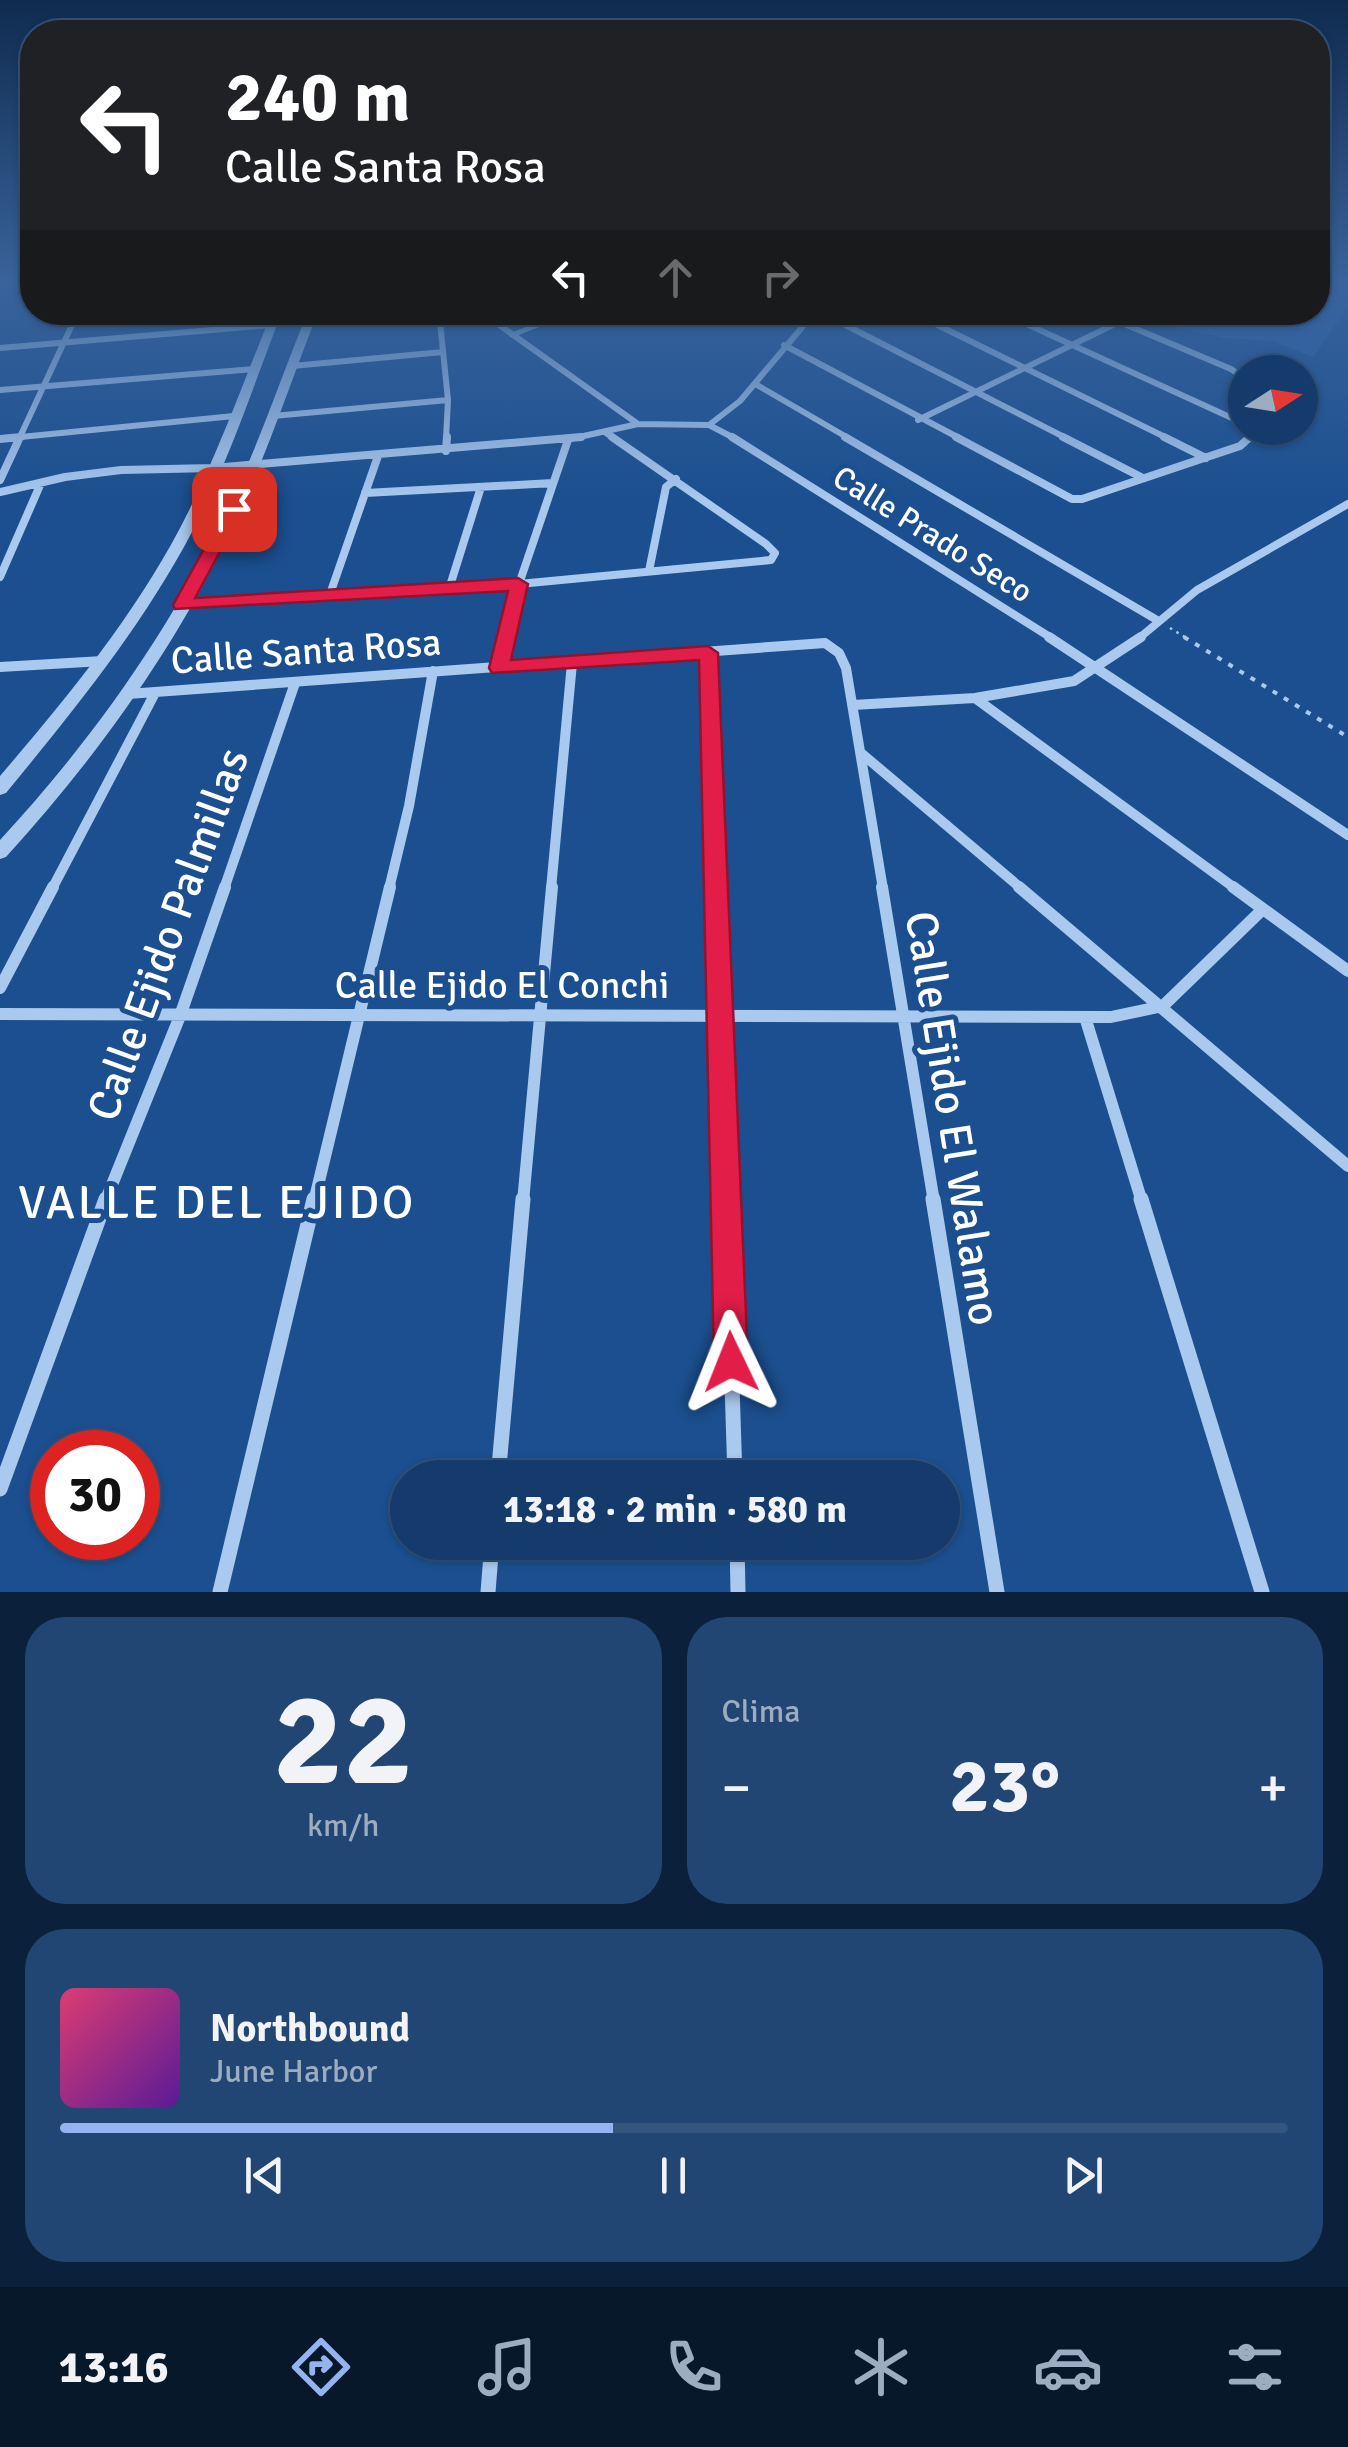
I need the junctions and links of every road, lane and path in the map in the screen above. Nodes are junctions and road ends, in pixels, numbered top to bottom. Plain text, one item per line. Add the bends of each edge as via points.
1 (59, 353) edge
2 (261, 353) edge
3 (297, 353) edge
4 (429, 353) edge
5 (443, 353) edge
6 (537, 353) edge
7 (778, 353) edge
8 (799, 353) edge
9 (897, 353) edge
10 (995, 353) edge
11 (1058, 353) edge
12 (1095, 353) edge
13 (1194, 353) edge
14 (292, 366) junction
15 (1228, 368) edge
16 (254, 369) junction
17 (1027, 369) junction
18 (757, 385) junction
19 (44, 386) junction
20 (0, 390) edge
21 (974, 394) junction
22 (448, 400) junction
23 (234, 416) junction
24 (273, 416) junction
25 (1228, 416) edge
26 (918, 420) junction
27 (638, 424) junction
28 (709, 425) junction
29 (606, 433) junction
30 (20, 437) junction
31 (0, 439) edge
32 (568, 440) junction
33 (1243, 445) edge
34 (446, 452) junction
35 (378, 456) junction
36 (1206, 458) junction
37 (255, 464) junction
38 (213, 468) junction
39 (1141, 477) junction
40 (676, 479) junction
41 (0, 480) edge
42 (41, 483) junction
43 (553, 483) junction
44 (481, 487) junction
45 (0, 492) edge
46 (365, 493) junction
47 (1348, 504) edge
48 (649, 571) junction
49 (0, 577) edge
50 (518, 584) junction
51 (449, 589) junction
52 (329, 597) junction
53 (182, 605) junction
54 (1157, 620) junction
55 (708, 653) junction
56 (843, 655) joint
57 (102, 661) junction
58 (572, 663) junction
59 (1096, 666) junction
60 (0, 667) edge
61 (499, 668) junction
62 (433, 671) junction
63 (295, 683) junction
64 (155, 693) junction
65 (128, 694) junction
66 (975, 698) junction
67 (853, 705) junction
68 (1348, 737) edge
69 (860, 752) junction
70 (0, 788) edge
71 (1348, 834) edge
72 (0, 852) edge
73 (1263, 909) junction
74 (1348, 970) edge
75 (0, 988) edge
76 (1163, 1006) junction
77 (0, 1014) edge
78 (540, 1014) junction
79 (719, 1014) junction
80 (180, 1016) junction
81 (360, 1016) junction
82 (1085, 1017) junction
83 (901, 1018) junction
84 (1348, 1166) edge
85 (500, 1460) edge
86 (733, 1460) edge
87 (0, 1489) edge
88 (491, 1560) edge
89 (737, 1560) edge
90 (220, 1592) edge
91 (488, 1592) edge
92 (738, 1592) edge
93 (997, 1592) edge
94 (1262, 1592) edge

1 - 19 street
2 - 16 street
3 - 14 street
4 - 14 street
5 - 22 street
6 - 27 street
7 - 18 street
8 - 26 street
9 - 21 street
10 - 17 street
11 - 17 street
12 - 25 street
13 - 15 street
14 - 24 street
16 - 19 street
16 - 23 street
17 - 21 street
17 - 36 street
18 - 28 street
18 - 54 street
19 - 20 street
19 - 30 street
21 - 26 street
21 - 39 street
22 - 24 street
22 - 34 street
23 - 30 street
23 - 38 street
24 - 37 street
26 - 39 street via 1059,496 1082,499
27 - 28 street
27 - 29 street
28 - 59 street, Calle Prado Seco
29 - 32 street
29 - 40 street
30 - 31 street
30 - 41 street
32 - 34 street
32 - 43 street
33 - 36 street
34 - 35 street
35 - 37 street
35 - 46 street
36 - 39 street
37 - 38 street
37 - 53 street
38 - 42 street via 121,470
38 - 57 street via 174,550
40 - 48 street via 666,487
40 - 48 street via 775,553 758,562
42 - 45 street
42 - 49 street
43 - 44 street
43 - 50 street
44 - 46 street
44 - 51 street
46 - 52 street
47 - 54 street
48 - 50 street
50 - 51 street
50 - 61 street
51 - 52 street
52 - 53 street
53 - 65 street
54 - 59 street
54 - 68 path
55 - 56 street, Calle Santa Rosa via 825,643
55 - 58 street, Calle Santa Rosa
55 - 79 street
56 - 67 street, Calle Ejido El Walamo
57 - 60 street
57 - 70 street
58 - 61 street, Calle Santa Rosa
58 - 78 street
59 - 66 street via 1074,681
59 - 71 street, Calle Prado Seco
61 - 62 street, Calle Santa Rosa
62 - 63 street, Calle Santa Rosa
62 - 81 street
63 - 64 street, Calle Santa Rosa
63 - 80 street, Calle Ejido Palmillas
64 - 65 street, Calle Santa Rosa
64 - 75 street
65 - 72 street
66 - 67 street
66 - 73 street
67 - 69 street, Calle Ejido El Walamo
69 - 76 street
69 - 83 street, Calle Ejido El Walamo
73 - 74 street
73 - 76 street
76 - 82 street, Calle Ejido El Conchi
76 - 84 street
77 - 80 street, Calle Ejido El Conchi
78 - 79 street, Calle Ejido El Conchi
78 - 81 street, Calle Ejido El Conchi
78 - 85 street
79 - 83 street, Calle Ejido El Conchi
79 - 86 street
80 - 81 street, Calle Ejido El Conchi
80 - 87 street, Calle Ejido Palmillas
81 - 90 street
82 - 83 street, Calle Ejido El Conchi
82 - 94 street
83 - 93 street, Calle Ejido El Walamo
88 - 91 street
89 - 92 street

